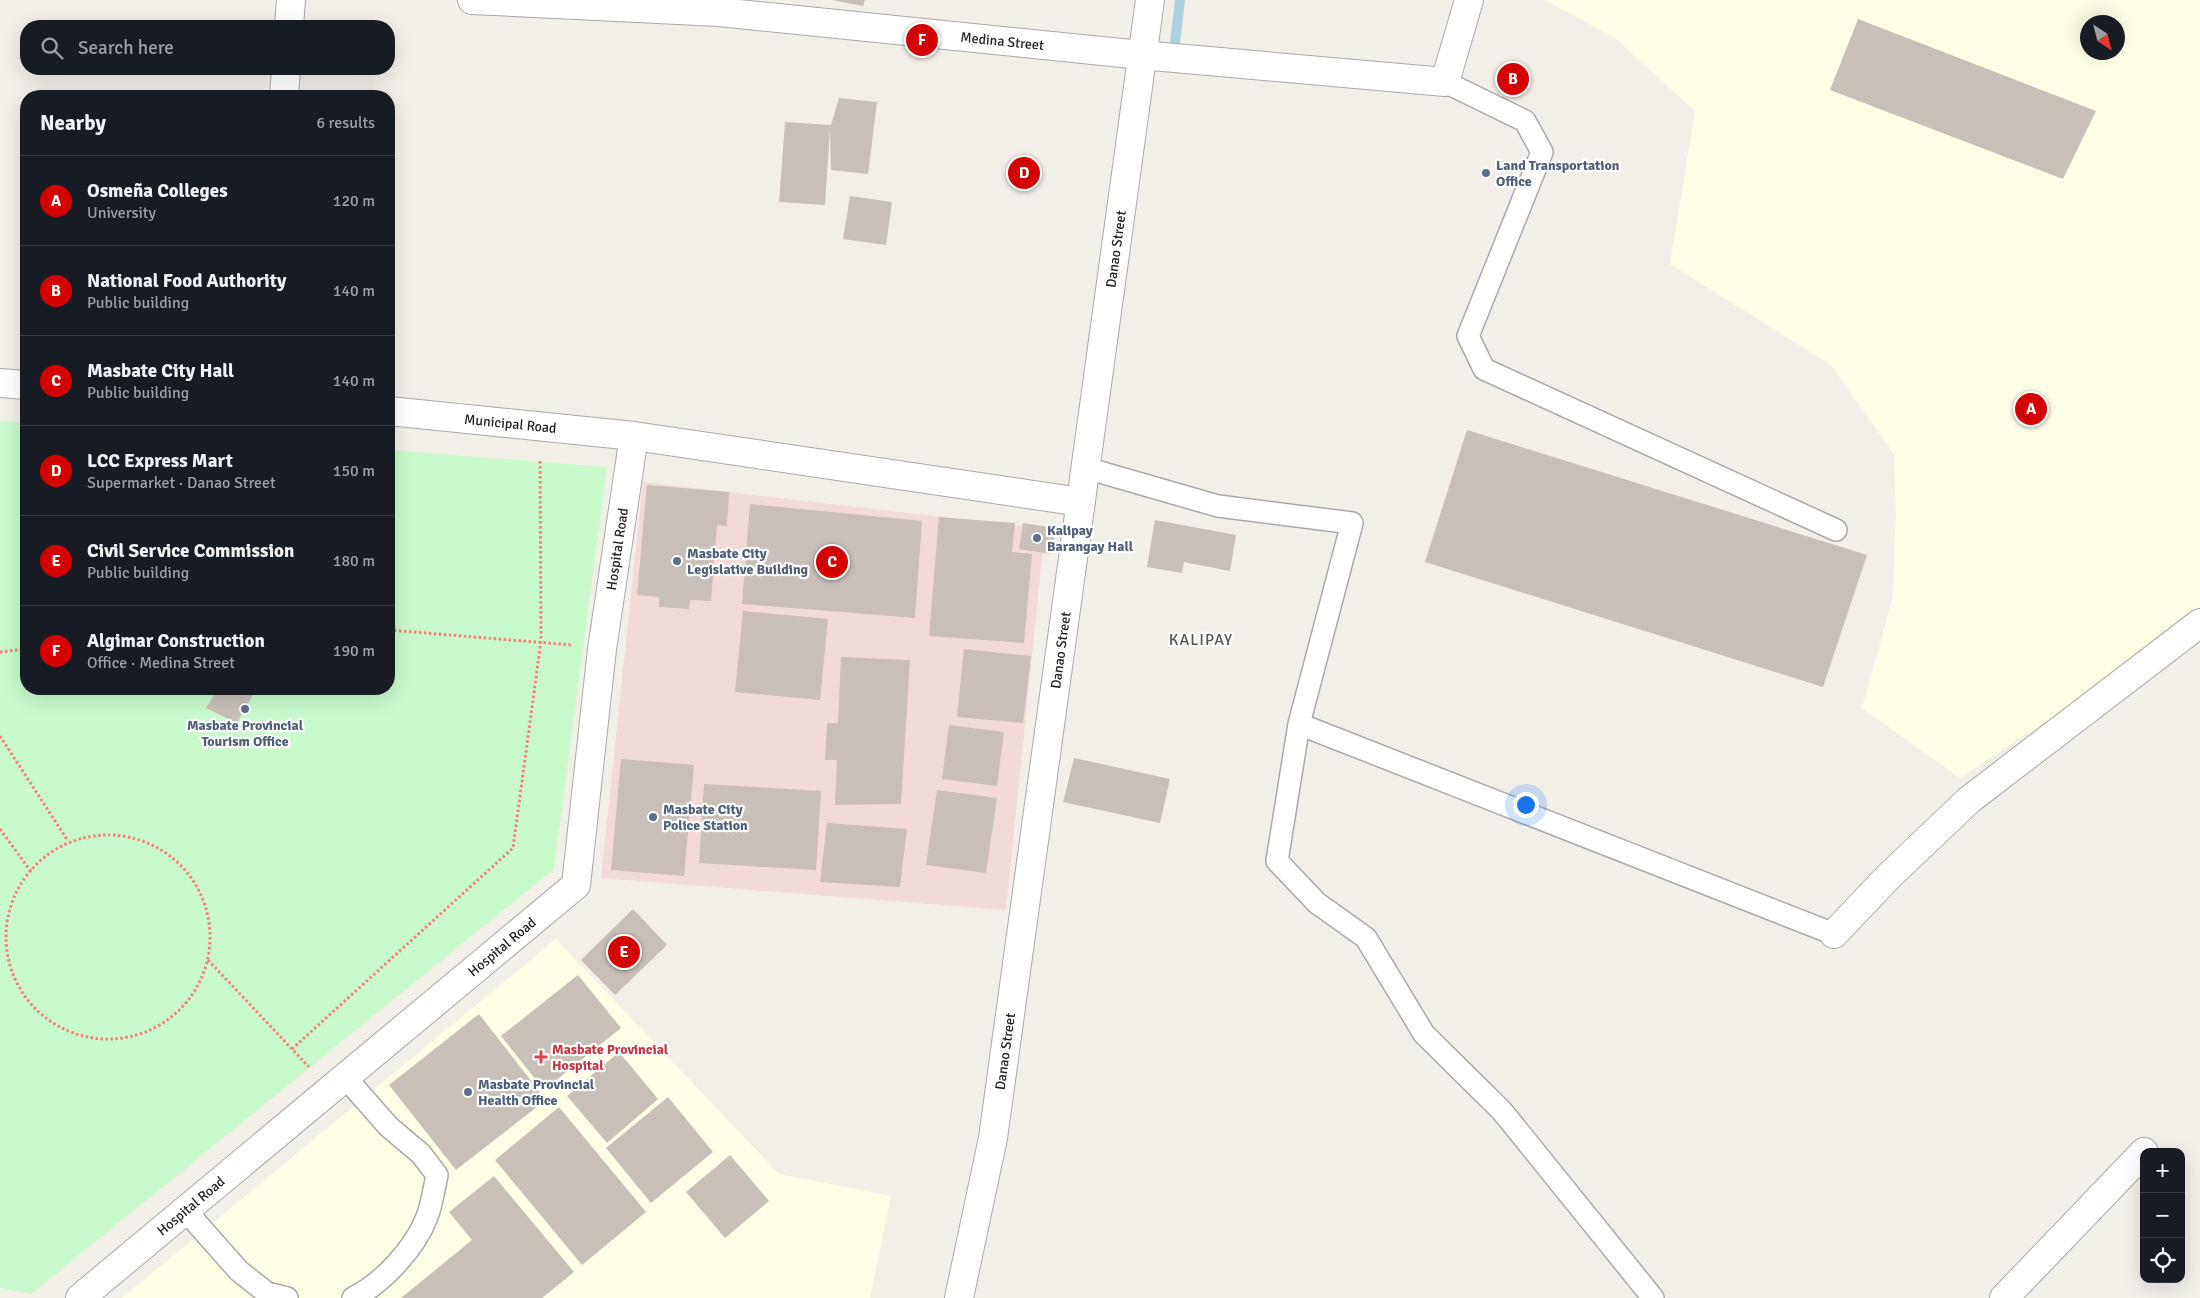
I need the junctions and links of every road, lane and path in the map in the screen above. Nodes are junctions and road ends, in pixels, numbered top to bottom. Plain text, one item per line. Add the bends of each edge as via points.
1 (290, 0) edge
2 (472, 0) edge
3 (1150, 0) edge
4 (1469, 0) edge
5 (289, 20) edge
6 (1141, 55) junction
7 (286, 75) edge
8 (1445, 82) junction
9 (284, 90) edge
10 (0, 383) edge
11 (20, 385) edge
12 (395, 412) edge
13 (540, 426) junction
14 (634, 436) junction
15 (1086, 468) junction
16 (1081, 502) junction
17 (1836, 530) dead end
18 (2200, 623) edge
19 (395, 630) edge
20 (540, 641) junction
21 (602, 649) junction
22 (20, 650) edge
23 (0, 652) edge
24 (1299, 724) junction
25 (0, 736) edge
26 (0, 829) edge
27 (68, 840) junction
28 (32, 873) junction
29 (2, 924) edge
30 (1834, 934) joint
31 (208, 960) junction
32 (292, 1050) junction
33 (338, 1084) junction
34 (2140, 1157) edge
35 (185, 1210) junction
36 (80, 1298) edge
37 (287, 1298) edge
38 (353, 1298) edge
39 (959, 1298) edge
40 (1653, 1298) edge
41 (2004, 1298) edge

1 - 5 street
2 - 6 street, Medina Street via 719,12
3 - 6 street, Danao Street
4 - 8 street
6 - 8 street, Medina Street
6 - 15 street, Danao Street
7 - 9 street
8 - 17 lane via 1525,121 1542,152 1468,336 1484,369
10 - 11 street
12 - 13 street, Municipal Road
13 - 14 street, Municipal Road
13 - 20 path
14 - 16 street, Municipal Road
14 - 21 street, Hospital Road
15 - 16 street, Danao Street
15 - 24 lane via 1218,506 1352,523
16 - 39 street, Danao Street via 993,1138
18 - 30 street via 1969,800
19 - 20 path
20 - 21 path
20 - 32 path via 513,848
21 - 33 street, Hospital Road via 576,885
22 - 23 path
24 - 30 lane
24 - 40 lane via 1277,860 1317,903 1366,938 1424,1034 1502,1111
25 - 27 path
26 - 28 path
27 - 28 path
27 - 31 path via 121,833 172,854 205,896 212,950
28 - 29 path via 25,874
29 - 31 path via 11,977 45,1020 94,1040 148,1033 192,1000
31 - 32 path
32 - 33 path
33 - 35 street, Hospital Road
33 - 38 lane via 421,1154 437,1175 427,1217 402,1258 367,1291
34 - 41 street
35 - 36 street, Hospital Road
35 - 37 lane via 239,1271 267,1293

